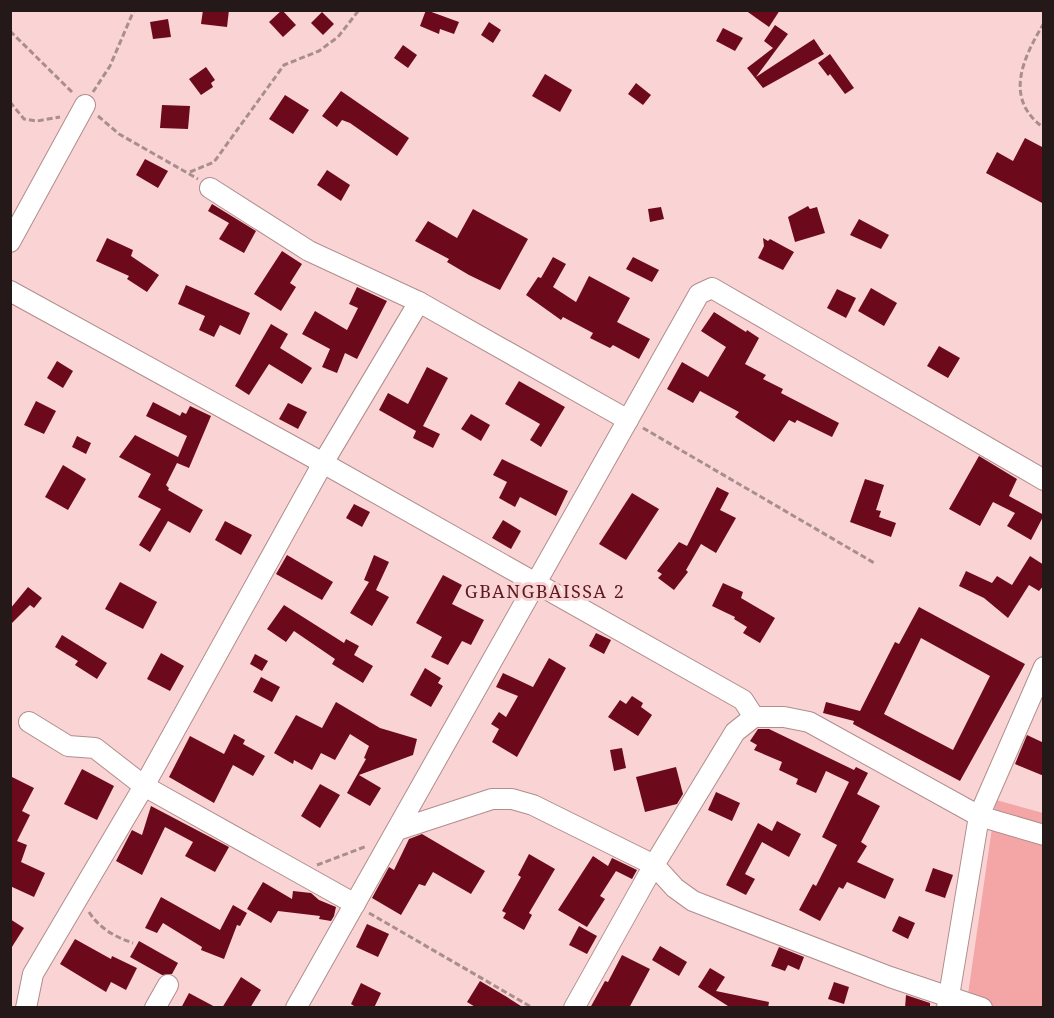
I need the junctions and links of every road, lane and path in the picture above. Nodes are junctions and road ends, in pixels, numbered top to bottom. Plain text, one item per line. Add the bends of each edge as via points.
1 (134, 10) edge
2 (359, 10) edge
3 (1044, 23) edge
4 (10, 31) edge
5 (10, 102) edge
6 (83, 109) junction
7 (1044, 128) edge
8 (190, 172) junction
9 (210, 188) joint
10 (10, 242) edge
11 (10, 291) edge
12 (419, 302) junction
13 (628, 420) junction
14 (323, 463) junction
15 (1044, 480) edge
16 (876, 564) dead end
17 (535, 584) junction
18 (1044, 667) edge
19 (754, 717) junction
20 (29, 722) dead end
21 (144, 786) junction
22 (980, 816) junction
23 (395, 834) junction
24 (1044, 835) edge
25 (654, 866) junction
26 (313, 867) dead end
27 (80, 895) junction
28 (356, 904) junction
29 (133, 944) dead end
30 (168, 985) dead end
31 (947, 1003) edge
32 (26, 1008) edge
33 (155, 1008) edge
34 (296, 1008) edge
35 (534, 1008) edge
36 (574, 1008) edge
37 (982, 1008) edge

1 - 6 path via 110,66
2 - 8 path via 338,37 319,51 285,65 214,162
3 - 7 path via 1021,64 1021,99 1029,117
4 - 6 path
5 - 6 path via 24,119 37,121
6 - 8 path via 118,134
6 - 10 street
8 - 9 path
9 - 12 street via 309,251
11 - 14 street
12 - 13 street
12 - 14 street
13 - 15 street via 699,294 712,288
13 - 16 path
13 - 17 street
14 - 17 street
14 - 21 street
17 - 19 street via 743,700
17 - 23 street
18 - 22 street
19 - 22 street via 809,722
19 - 25 street via 735,732
20 - 21 street via 68,746 95,748
21 - 27 street
21 - 28 street
22 - 24 street
22 - 31 street
23 - 25 street via 492,799 512,798
23 - 26 path
23 - 28 street
25 - 31 street via 693,901
25 - 36 street
27 - 29 path via 98,924
27 - 32 street via 33,974
28 - 34 street
28 - 35 path via 439,956
30 - 33 street
31 - 37 street

